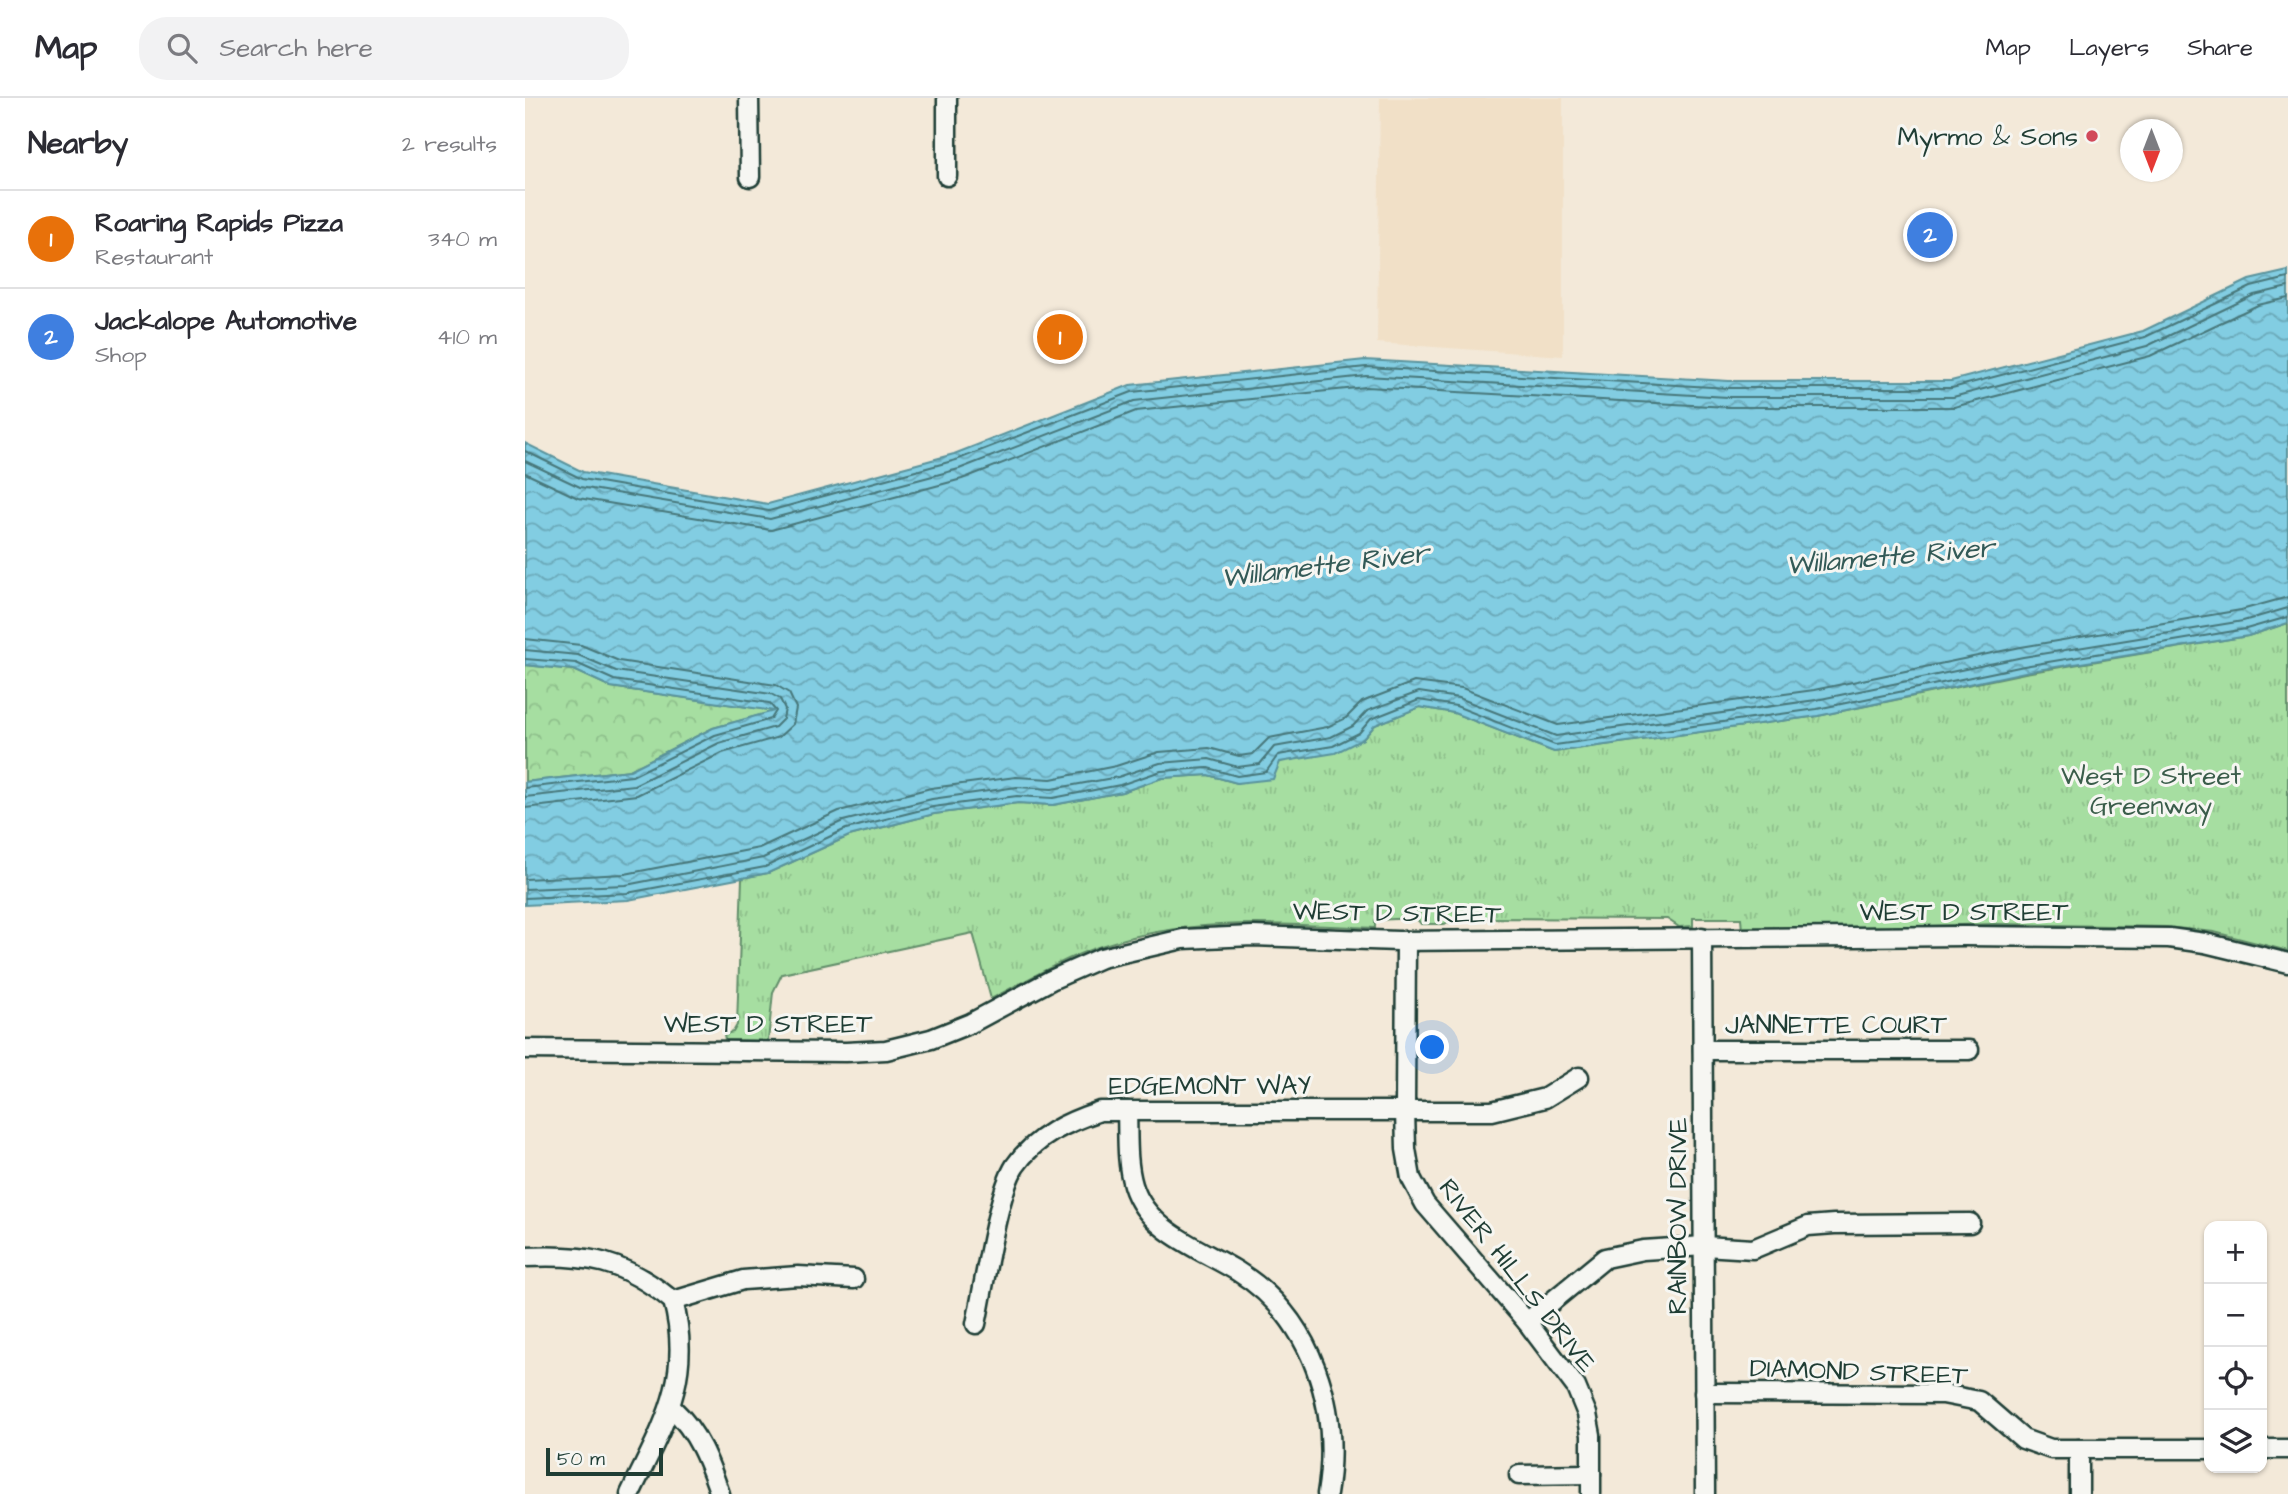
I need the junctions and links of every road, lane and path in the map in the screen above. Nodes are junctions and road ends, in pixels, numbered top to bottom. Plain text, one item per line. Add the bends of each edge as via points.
1 (748, 98) edge
2 (947, 98) edge
3 (947, 176) dead end
4 (750, 177) dead end
5 (1702, 937) junction
6 (1406, 941) junction
7 (2288, 963) edge
8 (525, 1048) edge
9 (1703, 1050) junction
10 (1969, 1050) dead end
11 (1579, 1077) dead end
12 (1405, 1110) junction
13 (1127, 1111) junction
14 (1970, 1223) dead end
15 (1704, 1246) junction
16 (525, 1257) edge
17 (854, 1279) dead end
18 (673, 1301) junction
19 (1527, 1322) junction
20 (976, 1324) dead end
21 (1705, 1393) junction
22 (672, 1408) junction
23 (2079, 1448) junction
24 (2204, 1449) edge
25 (2288, 1449) edge
26 (2267, 1450) edge
27 (1591, 1474) junction
28 (1519, 1475) dead end
29 (630, 1494) edge
30 (720, 1494) edge
31 (1327, 1494) edge
32 (1591, 1494) edge
33 (1705, 1494) edge
34 (2079, 1494) edge

1 - 4 street
2 - 3 street
5 - 6 street, WEST D STREET
5 - 7 street, WEST D STREET via 2169,938
5 - 9 street, RAINBOW DRIVE
6 - 8 street, WEST D STREET via 1253,936 1183,939 1146,946 1101,958 971,1023 886,1050
6 - 12 street, RIVER HILLS DRIVE
9 - 10 street, JANNETTE COURT
9 - 15 street, RAINBOW DRIVE
11 - 12 street, EDGEMONT WAY via 1545,1098 1492,1111
12 - 13 street, EDGEMONT WAY
12 - 19 street, RIVER HILLS DRIVE via 1411,1178 1425,1204
13 - 20 street, EDGEMONT WAY via 1100,1111 1067,1122 1037,1142 1015,1167 1005,1190
13 - 31 street via 1133,1186 1149,1212 1167,1231 1240,1273 1269,1298 1313,1359 1327,1398 1331,1427
14 - 15 street via 1808,1226 1753,1249
15 - 19 street via 1605,1258
15 - 21 street, RAINBOW DRIVE
16 - 18 street via 571,1255 601,1261 627,1270
17 - 18 street via 798,1276 743,1280
18 - 22 street via 680,1328
19 - 27 street, RIVER HILLS DRIVE via 1576,1387 1587,1413
21 - 23 street, DIAMOND STREET via 1943,1394 1979,1401 2023,1439 2051,1449
21 - 33 street, RAINBOW DRIVE
22 - 29 street
22 - 30 street via 688,1423 707,1457
23 - 24 street, DIAMOND STREET
23 - 34 street
25 - 26 street
27 - 28 street
27 - 32 street, RIVER HILLS DRIVE

